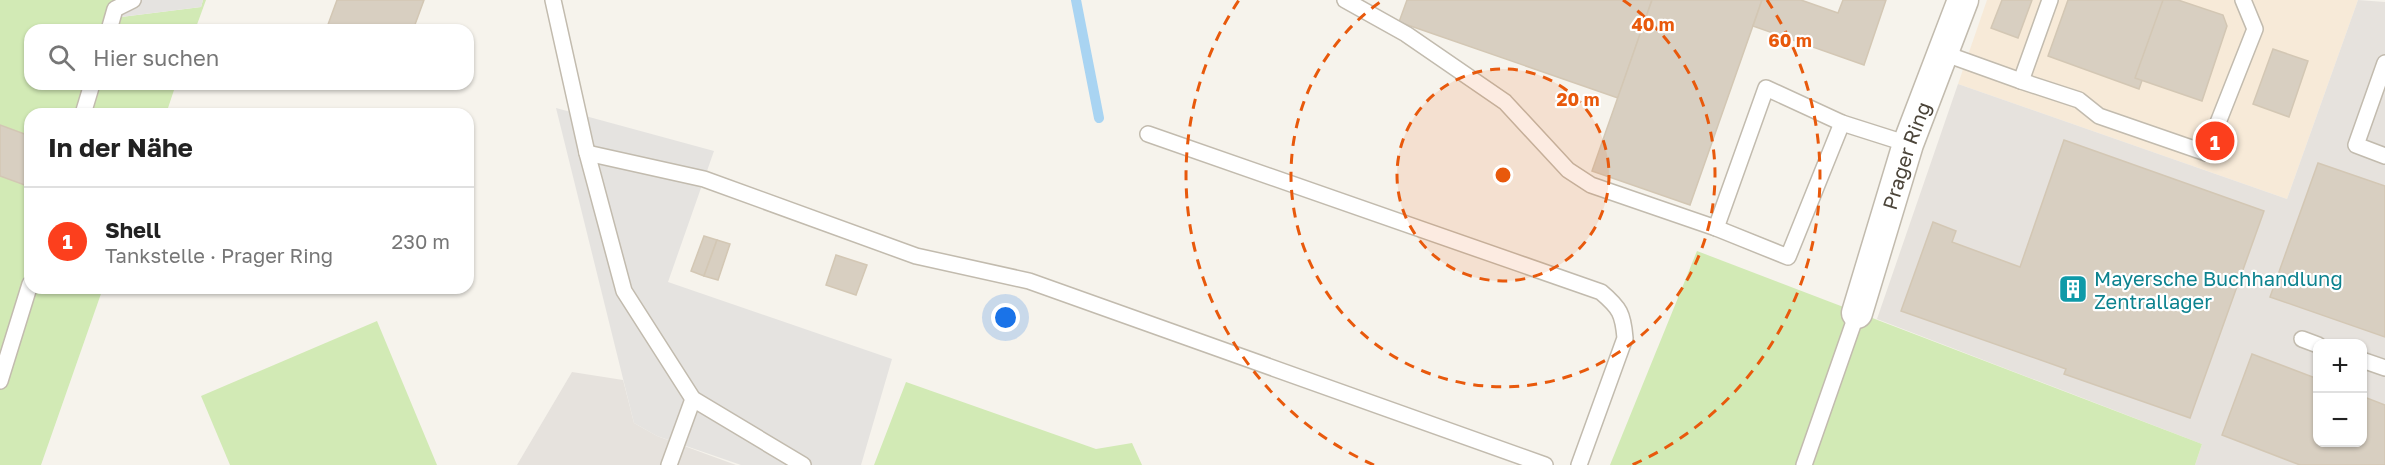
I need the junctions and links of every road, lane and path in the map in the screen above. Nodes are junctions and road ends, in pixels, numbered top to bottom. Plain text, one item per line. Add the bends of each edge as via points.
1 (133, 0) edge
2 (553, 0) edge
3 (1345, 0) edge
4 (1963, 0) edge
5 (2050, 0) edge
6 (2243, 0) edge
7 (111, 24) edge
8 (1943, 53) junction
9 (2385, 63) edge
10 (2021, 81) junction
11 (90, 90) edge
12 (85, 108) edge
13 (1842, 123) junction
14 (1148, 134) dead end
15 (1908, 144) junction
16 (586, 153) junction
17 (2385, 156) edge
18 (1716, 228) junction
19 (27, 294) edge
20 (1857, 313) joint
21 (2302, 339) dead end
22 (2313, 343) edge
23 (2367, 362) edge
24 (2385, 368) edge
25 (0, 381) edge
26 (693, 399) junction
27 (1520, 461) edge
28 (669, 465) edge
29 (803, 465) edge
30 (1545, 465) edge
31 (1579, 465) edge
32 (1804, 465) edge

1 - 7 lane via 115,9
2 - 16 lane
3 - 18 lane via 1406,34 1505,102 1568,170 1591,185
4 - 8 street, Prager Ring
5 - 10 lane
6 - 10 lane via 2255,29 2206,153 2099,116 2079,100
8 - 10 lane
8 - 15 street, Prager Ring
9 - 17 lane via 2356,145
11 - 12 lane
13 - 15 lane
13 - 18 lane via 1788,257
13 - 18 lane via 1766,88
14 - 31 lane via 1601,292 1616,304 1623,317 1625,338
15 - 20 street, Prager Ring
16 - 26 lane via 624,291
16 - 27 lane via 704,179 916,256 1029,281
19 - 25 lane
20 - 32 lane
21 - 22 lane
23 - 24 lane
26 - 28 lane
26 - 29 lane
27 - 30 lane

